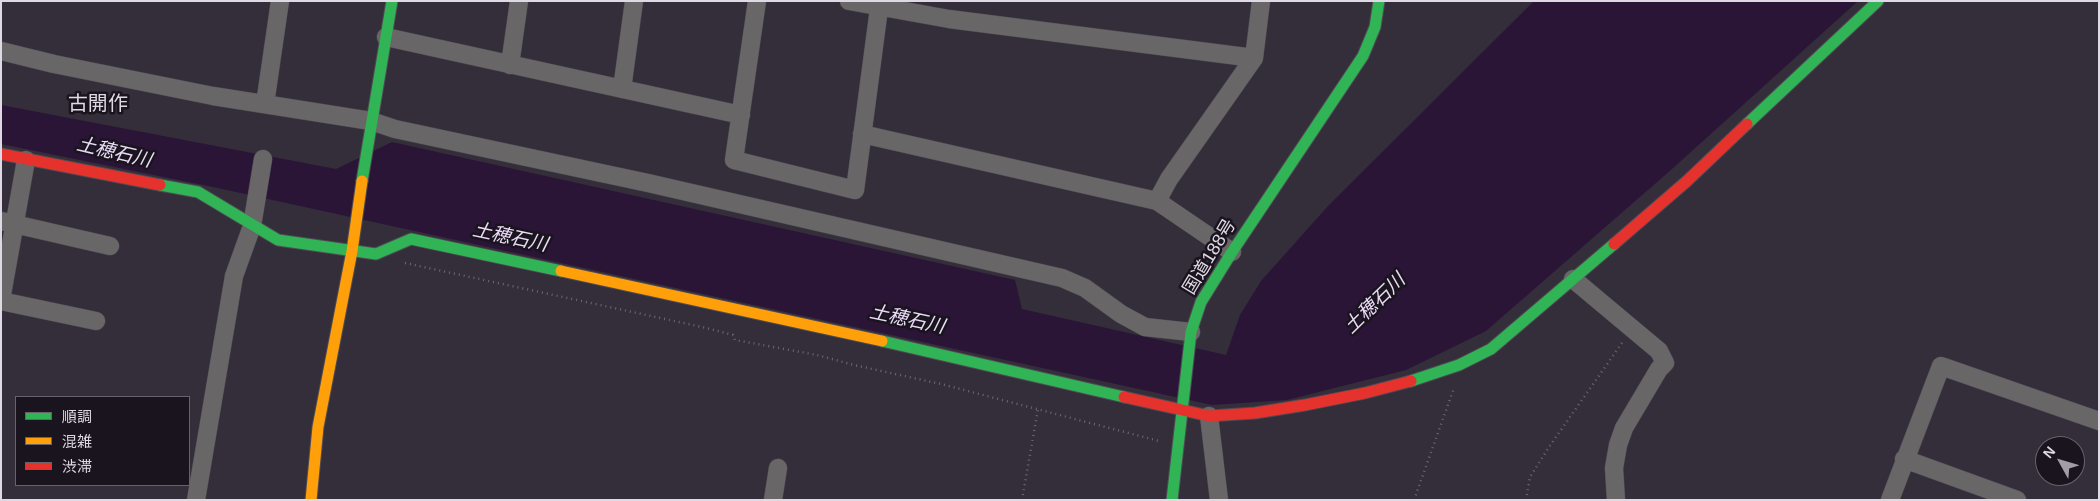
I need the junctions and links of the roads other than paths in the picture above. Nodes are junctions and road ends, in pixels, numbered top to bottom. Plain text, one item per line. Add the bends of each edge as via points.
1 (280, 1) edge
2 (392, 1) edge
3 (519, 1) edge
4 (634, 1) edge
5 (757, 1) edge
6 (848, 1) edge
7 (1262, 1) edge
8 (1379, 1) edge
9 (1878, 1) edge
10 (879, 4) edge
11 (386, 37) junction
12 (1357, 41) dead end
13 (1, 51) edge
14 (1254, 58) junction
15 (510, 65) junction
16 (1341, 88) junction
17 (622, 89) junction
18 (265, 104) junction
19 (741, 115) junction
20 (371, 121) junction
21 (862, 134) junction
22 (1, 154) edge
23 (263, 159) dead end
24 (26, 160) junction
25 (1157, 201) junction
26 (8, 222) edge
27 (252, 226) junction
28 (110, 246) dead end
29 (352, 251) junction
30 (1232, 252) junction
31 (1573, 279) junction
32 (1, 300) edge
33 (96, 321) dead end
34 (1190, 336) junction
35 (1182, 407) junction
36 (1209, 416) junction
37 (2099, 421) edge
38 (1904, 459) junction
39 (778, 468) dead end
40 (196, 500) edge
41 (312, 500) edge
42 (773, 500) edge
43 (1172, 500) edge
44 (1219, 500) edge
45 (1616, 500) edge
46 (1890, 500) edge
47 (2017, 500) edge

1 - 18 street
2 - 11 main road
3 - 15 street
4 - 17 street
5 - 19 street
6 - 10 street
7 - 14 street
8 - 16 main road, 国道188号 via 1375,27 1364,56
9 - 31 main road via 1687,181
10 - 14 street via 958,20
10 - 21 street
11 - 15 street
11 - 20 main road
12 - 16 main road, 国道188号
13 - 18 street
14 - 25 street via 1168,180
15 - 17 street
16 - 30 main road, 国道188号
17 - 19 street
18 - 20 street
19 - 21 street via 734,160 855,190
20 - 29 main road
20 - 34 street via 1062,278 1085,288 1120,314 1145,326
21 - 25 street
22 - 24 main road
23 - 27 street
24 - 26 street
24 - 27 main road via 198,192
25 - 30 street
26 - 28 street
26 - 32 street
27 - 29 main road via 278,240
27 - 40 street via 234,276
29 - 35 main road via 376,254 411,239
29 - 41 main road via 318,427
30 - 34 main road, 国道188号 via 1201,302
31 - 36 main road via 1491,349 1459,365 1365,393 1305,406
31 - 45 street via 1659,351 1665,363 1624,428 1614,468
32 - 33 street
34 - 35 main road, 国道188号
35 - 36 main road
35 - 43 main road, 国道188号
36 - 44 street
37 - 38 street via 1941,366
38 - 46 street
38 - 47 street
39 - 42 street

